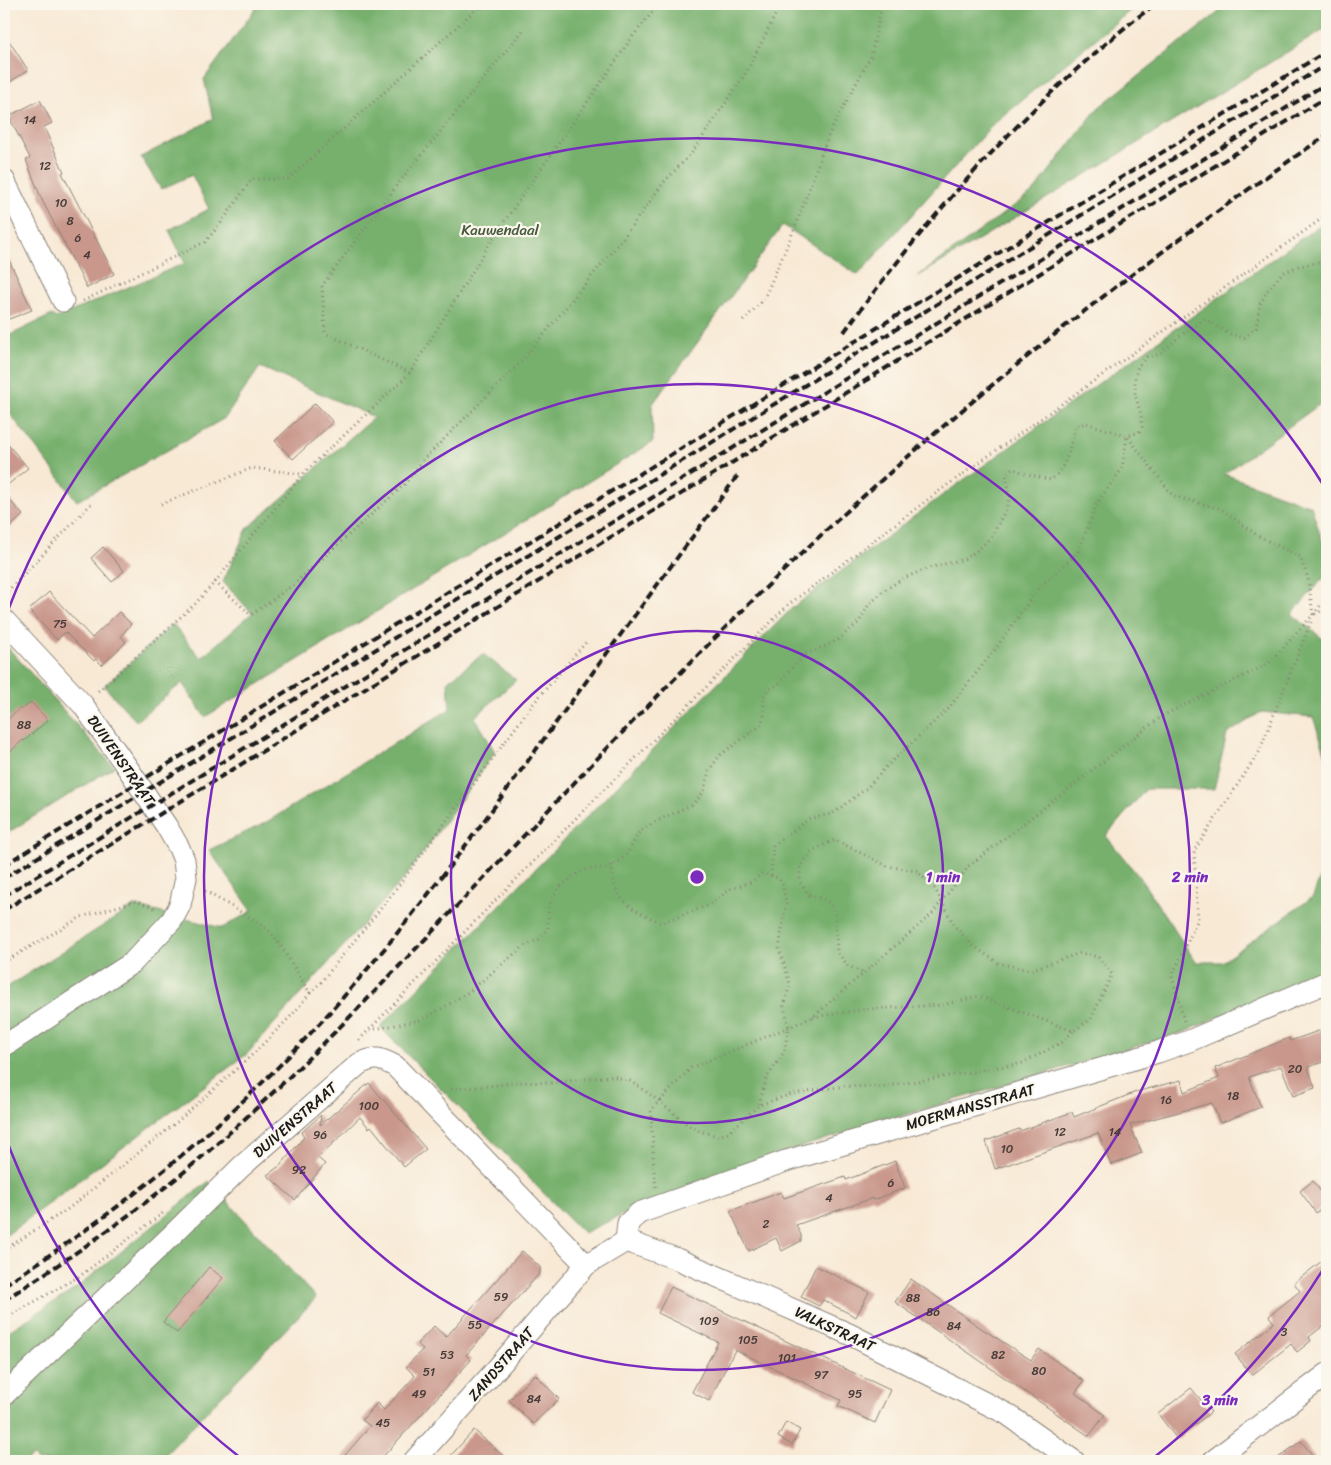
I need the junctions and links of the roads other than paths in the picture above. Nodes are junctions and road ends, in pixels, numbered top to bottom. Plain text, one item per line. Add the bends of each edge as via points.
1 (4, 180) edge
2 (63, 301) road end
3 (4, 620) edge
4 (1327, 982) edge
5 (4, 1046) edge
6 (626, 1240) junction
7 (586, 1266) junction
8 (1327, 1374) edge
9 (4, 1395) edge
10 (414, 1461) edge
11 (1074, 1461) edge
12 (1214, 1461) edge

1 - 2 street
3 - 5 street, DUIVENSTRAAT via 83,705 167,827 184,860 186,878 180,905 172,920 132,963
4 - 6 street, MOERMANSSTRAAT via 1158,1052 786,1161 640,1214 628,1223
6 - 7 street
6 - 11 street, VALKSTRAAT via 677,1258 849,1334 1007,1414
7 - 9 street, DUIVENSTRAAT via 395,1066 380,1059 368,1059 241,1167
7 - 10 street, ZANDSTRAAT
8 - 12 street

